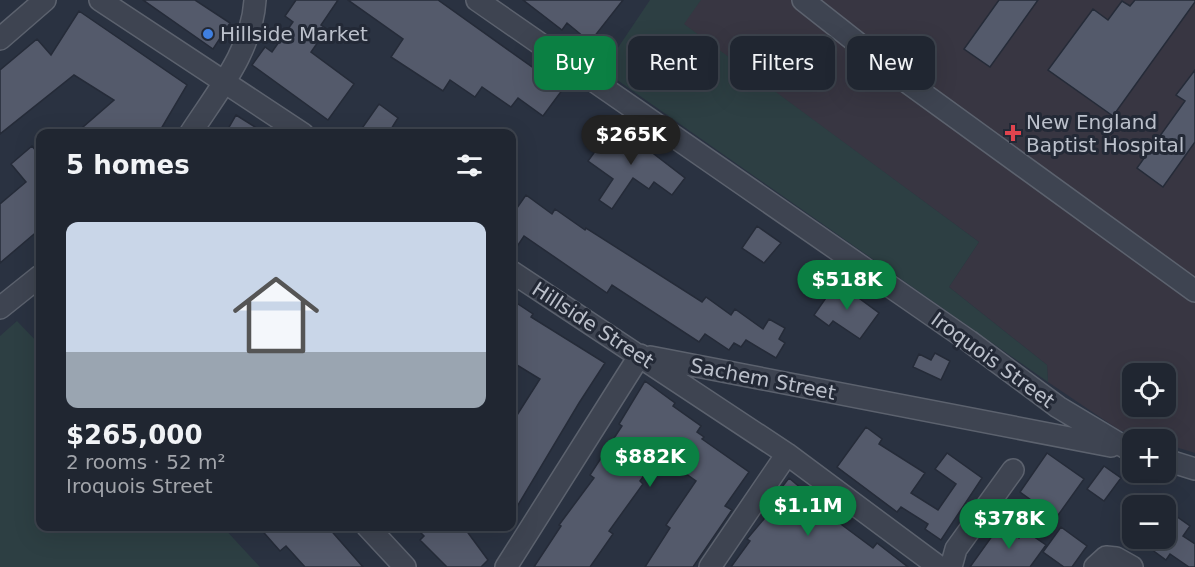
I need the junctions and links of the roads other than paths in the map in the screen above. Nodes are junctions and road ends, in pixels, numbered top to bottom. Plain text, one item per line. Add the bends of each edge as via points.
1 (45, 0) edge
2 (100, 0) edge
3 (255, 0) edge
4 (477, 0) edge
5 (803, 0) edge
6 (0, 39) edge
7 (224, 82) junction
8 (193, 129) edge
9 (295, 129) edge
10 (516, 275) edge
11 (36, 279) edge
12 (1195, 291) edge
13 (0, 308) edge
14 (640, 355) junction
15 (1122, 445) edge
16 (1122, 448) edge
17 (787, 454) junction
18 (1176, 463) edge
19 (1195, 469) edge
20 (1013, 470) dead end
21 (372, 531) edge
22 (405, 567) edge
23 (506, 567) edge
24 (710, 567) edge
25 (939, 567) edge
26 (951, 567) edge
27 (1095, 567) edge
28 (1132, 567) edge

1 - 6 street
2 - 7 street
3 - 7 street via 248,34
4 - 15 street, Iroquois Street via 1058,407
5 - 12 street via 907,82
7 - 8 street
7 - 9 street
10 - 14 street, Hillside Street
11 - 13 street
14 - 16 street, Sachem Street
14 - 17 street, Hillside Street
14 - 23 street
17 - 24 street
17 - 25 street, Hillside Street
18 - 19 street
20 - 26 street via 956,549
21 - 22 street
27 - 28 street via 1106,557

